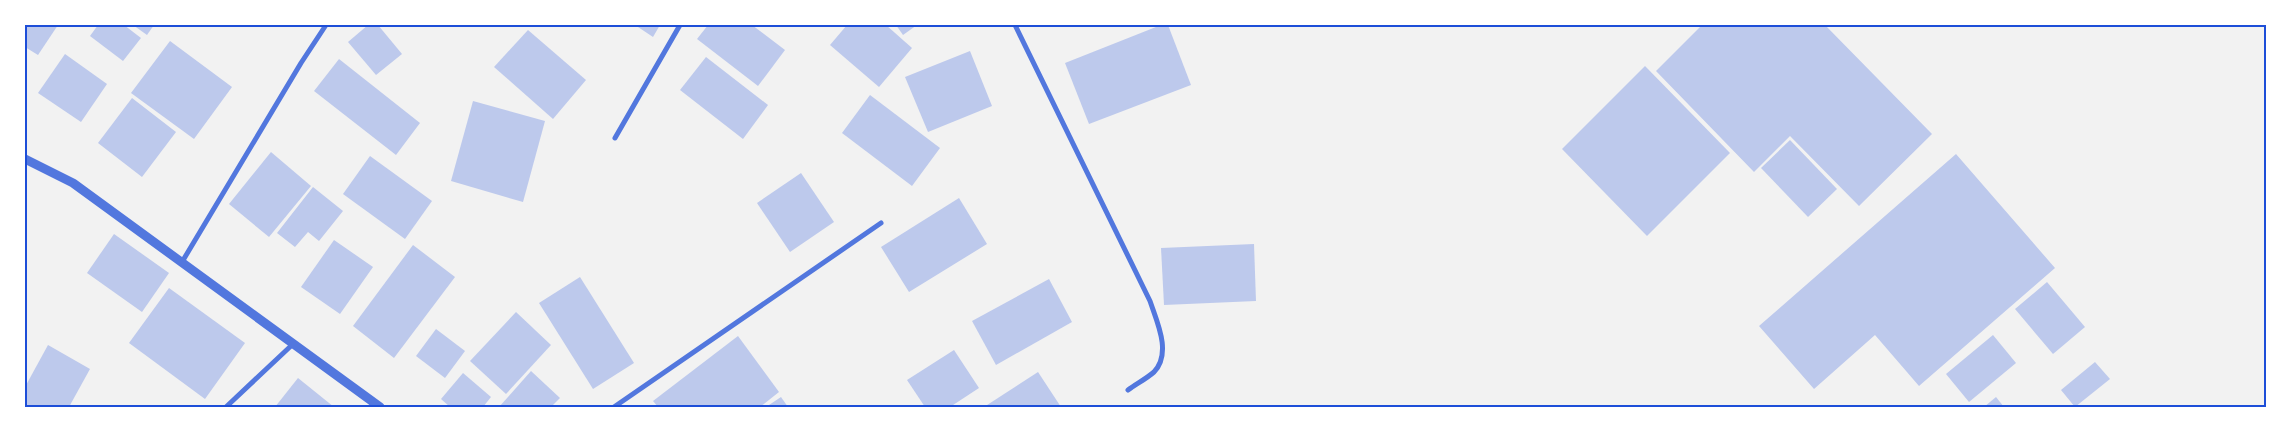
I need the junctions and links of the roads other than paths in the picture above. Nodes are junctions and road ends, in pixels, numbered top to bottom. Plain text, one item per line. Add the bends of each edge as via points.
1 (326, 25) edge
2 (680, 25) edge
3 (1015, 25) edge
4 (615, 138) dead end
5 (25, 159) edge
6 (881, 223) dead end
7 (182, 262) junction
8 (293, 344) junction
9 (1128, 390) dead end
10 (226, 407) edge
11 (380, 407) edge
12 (614, 407) edge

1 - 7 street
2 - 4 street
3 - 9 street via 1150,301 1162,340 1161,360 1154,371
5 - 7 street via 74,183
6 - 12 street
7 - 8 street
8 - 10 street
8 - 11 street

